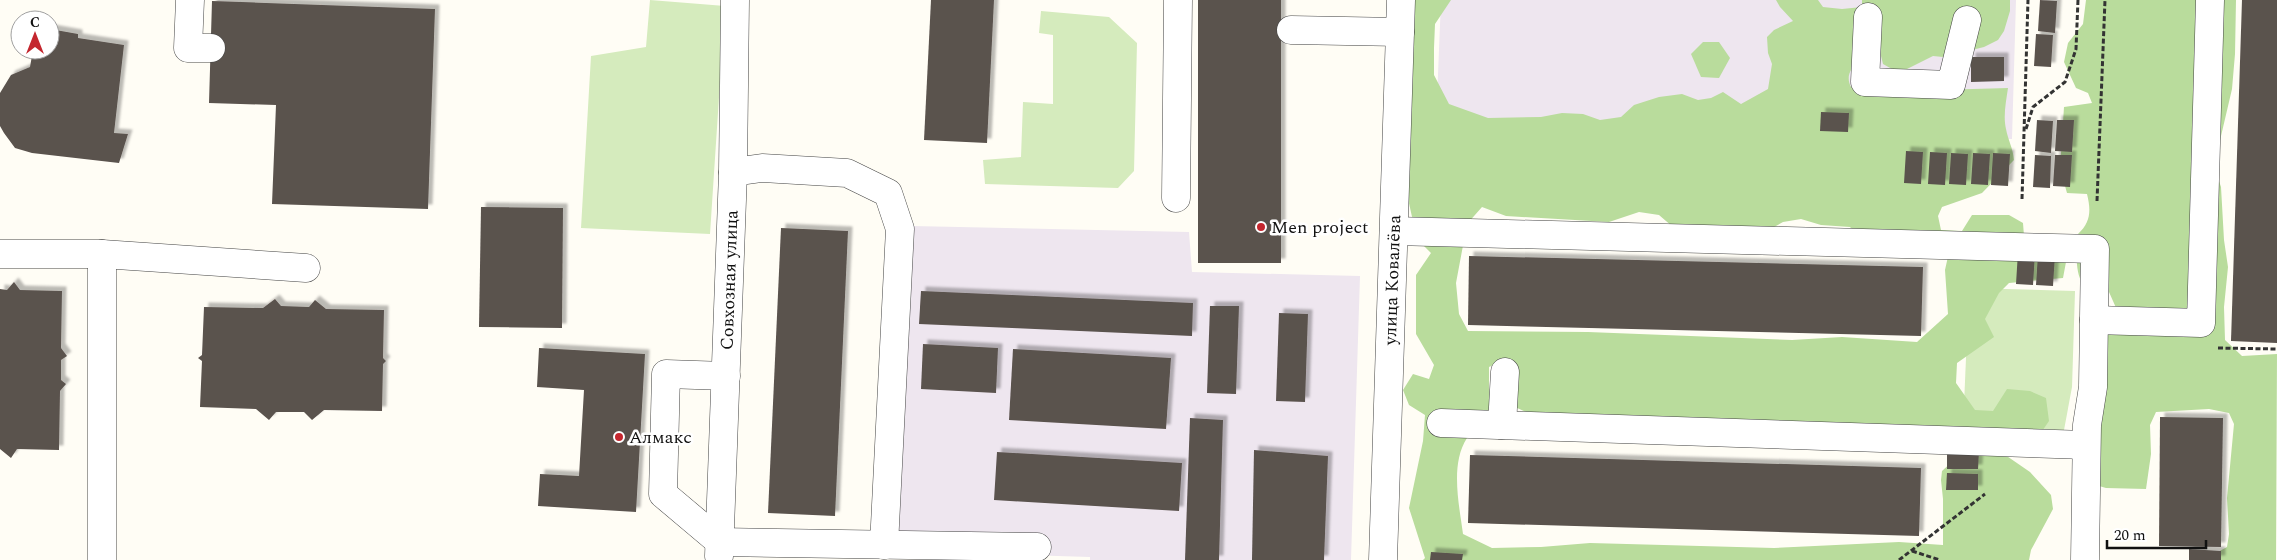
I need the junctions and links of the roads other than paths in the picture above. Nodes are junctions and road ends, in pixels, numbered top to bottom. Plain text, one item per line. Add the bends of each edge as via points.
1 (190, 0) edge
2 (735, 0) edge
3 (1178, 0) edge
4 (1401, 0) edge
5 (2210, 0) edge
6 (1868, 17) dead end
7 (1967, 20) dead end
8 (1291, 30) dead end
9 (1400, 32) junction
10 (211, 48) dead end
11 (733, 172) junction
12 (1176, 198) dead end
13 (1394, 231) junction
14 (0, 254) edge
15 (102, 254) junction
16 (306, 268) dead end
17 (2094, 320) junction
18 (1505, 372) dead end
19 (726, 376) junction
20 (1441, 423) dead end
21 (1502, 425) junction
22 (2086, 445) junction
23 (884, 544) junction
24 (1038, 547) dead end
25 (2090, 547) edge
26 (719, 551) edge
27 (102, 560) edge
28 (1383, 560) edge

1 - 10 street via 188,48
2 - 11 street, Совхозная улица
3 - 12 street
4 - 9 street, улица Ковалёва
5 - 17 street via 2201,322
6 - 7 street via 1865,82 1951,85
8 - 9 street
9 - 13 street, улица Ковалёва
11 - 19 street, Совхозная улица
11 - 23 street via 762,168 847,173 888,193 900,229
13 - 17 street via 2095,248
13 - 28 street, улица Ковалёва
14 - 15 street
15 - 16 street
15 - 27 street
17 - 22 street via 2093,387
18 - 21 street
19 - 26 street, Совхозная улица
19 - 26 street via 666,374 663,494
20 - 21 street
21 - 22 street
22 - 25 street
23 - 24 street
23 - 26 street

